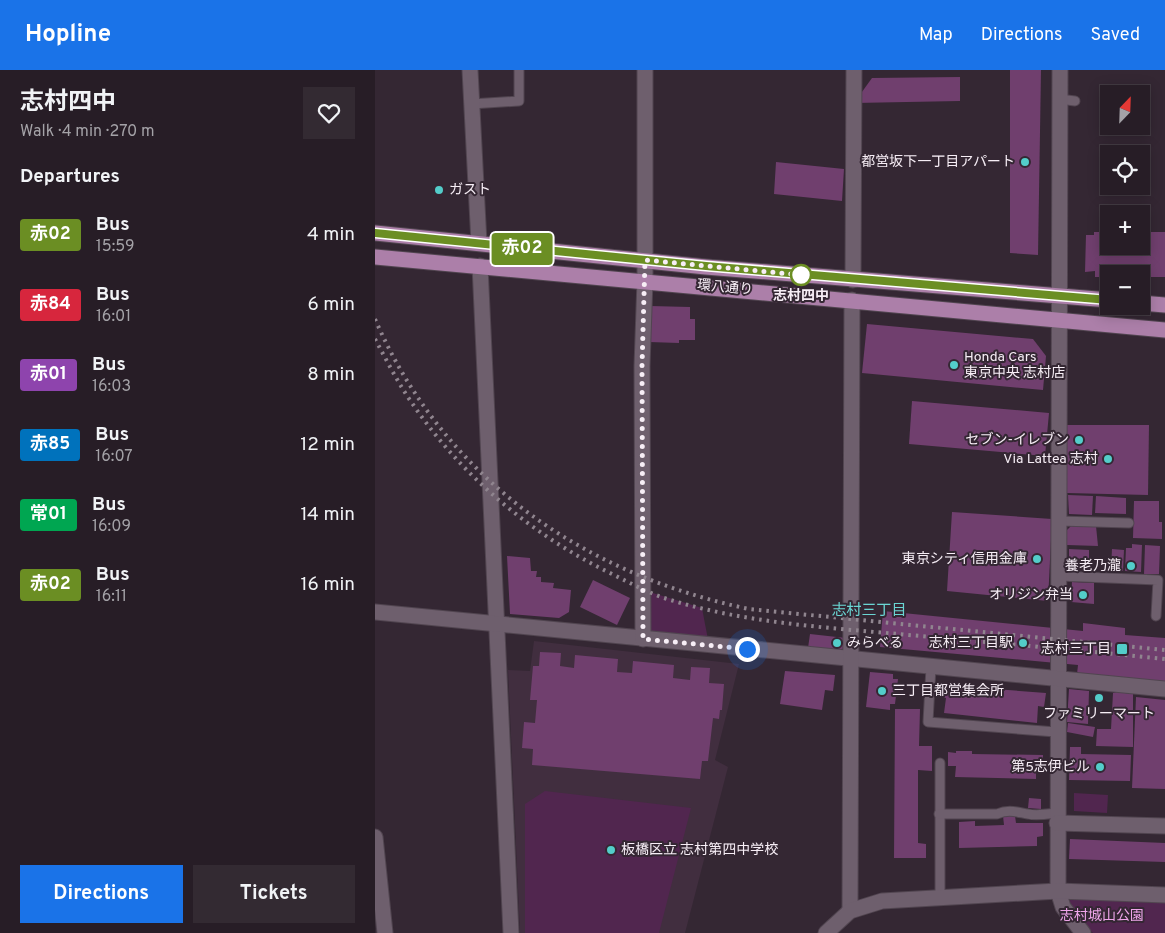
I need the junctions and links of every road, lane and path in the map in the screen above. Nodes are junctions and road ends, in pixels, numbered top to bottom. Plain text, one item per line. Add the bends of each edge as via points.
1 (469, 70) edge
2 (519, 70) edge
3 (645, 70) edge
4 (854, 70) edge
5 (1060, 70) edge
6 (1059, 99) junction
7 (1075, 101) dead end
8 (471, 104) junction
9 (375, 233) edge
10 (479, 244) junction
11 (375, 257) edge
12 (645, 260) junction
13 (480, 266) junction
14 (645, 280) junction
15 (853, 280) junction
16 (1058, 296) junction
17 (1100, 299) edge
18 (852, 300) junction
19 (1150, 304) edge
20 (1165, 305) edge
21 (1059, 319) junction
22 (1165, 330) edge
23 (1059, 521) junction
24 (1129, 523) dead end
25 (1058, 576) junction
26 (375, 612) edge
27 (1157, 616) dead end
28 (496, 624) junction
29 (643, 639) junction
30 (851, 659) junction
31 (931, 666) junction
32 (1057, 680) junction
33 (1165, 689) edge
34 (1056, 732) junction
35 (940, 763) dead end
36 (939, 814) junction
37 (1057, 818) junction
38 (1165, 826) edge
39 (375, 837) edge
40 (1058, 891) junction
41 (1165, 895) edge
42 (940, 898) junction
43 (850, 911) junction
44 (385, 933) edge
45 (511, 933) edge
46 (826, 933) edge
47 (1083, 933) edge

1 - 8 street
2 - 8 lane via 519,101
3 - 12 street
4 - 15 street
5 - 6 street
6 - 7 lane
6 - 16 street
8 - 10 street
9 - 10 main road, 環八通り
10 - 12 main road, 環八通り
11 - 13 main road, 環八通り
12 - 14 street
12 - 15 main road, 環八通り
13 - 14 main road, 環八通り
13 - 28 street
14 - 18 main road, 環八通り
14 - 29 street via 642,366
15 - 16 main road, 環八通り
16 - 17 main road, 環八通り
16 - 21 street
18 - 21 main road, 環八通り
18 - 30 street
19 - 20 main road
21 - 22 main road, 環八通り
21 - 23 street
23 - 24 lane
23 - 25 street
25 - 27 lane via 1158,580
25 - 32 street
26 - 28 street
28 - 29 street
28 - 45 street
29 - 30 street
30 - 31 street
30 - 43 street
31 - 32 street
31 - 34 lane via 928,722
32 - 33 street
32 - 34 street
34 - 37 street
35 - 36 lane
36 - 37 lane via 997,814 1004,810
36 - 42 lane
37 - 38 street
37 - 40 street
39 - 44 street
40 - 41 street
40 - 42 street
40 - 47 street via 1063,907
42 - 43 street via 882,901
43 - 46 street

